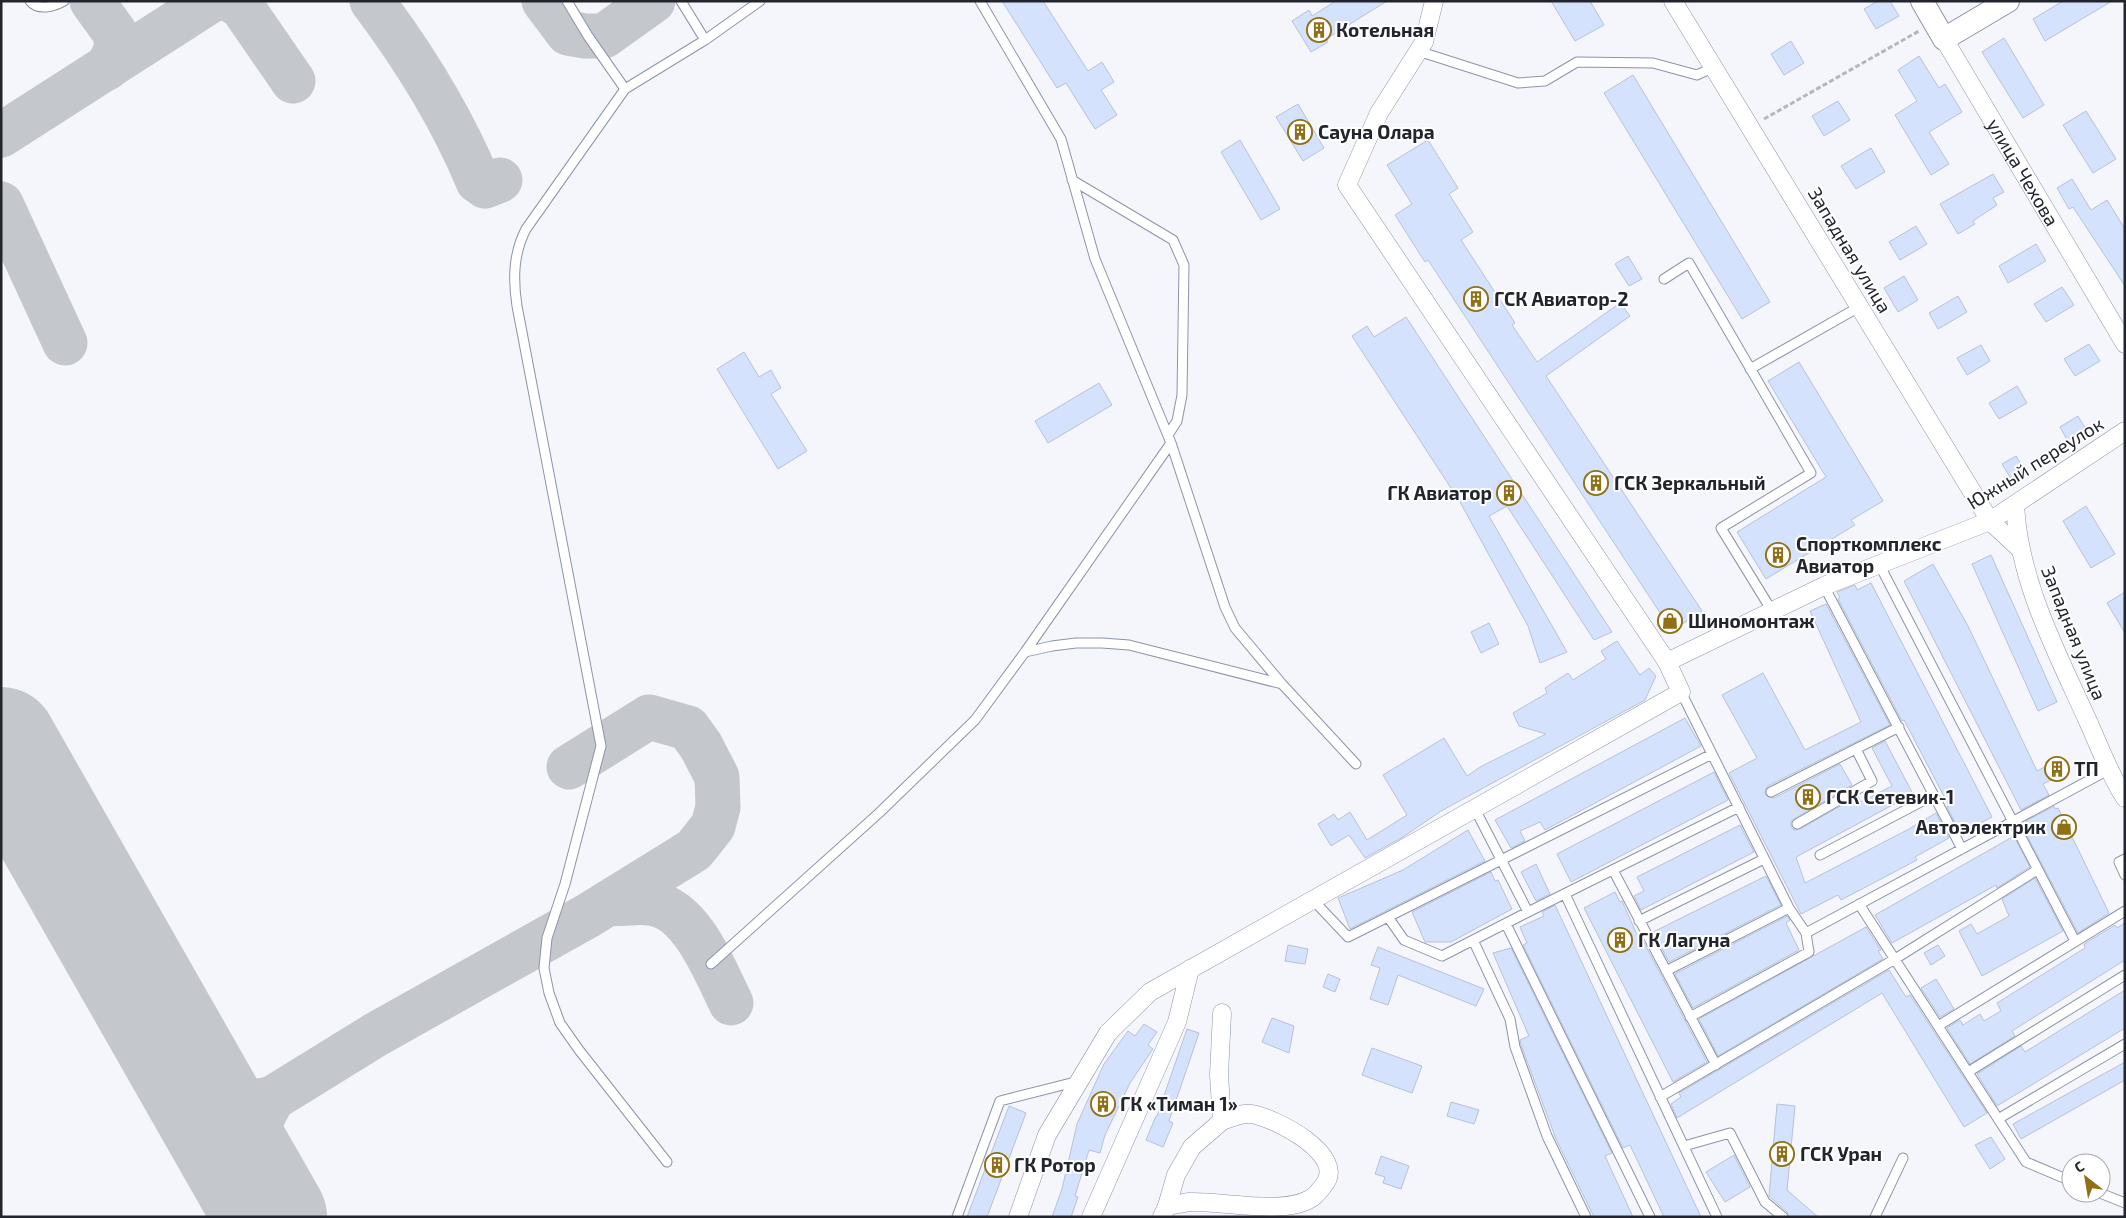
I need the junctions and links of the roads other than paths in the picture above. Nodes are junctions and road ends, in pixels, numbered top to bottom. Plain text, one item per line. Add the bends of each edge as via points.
1 (30, 1) edge
2 (64, 1) edge
3 (568, 1) edge
4 (682, 1) edge
5 (760, 1) edge
6 (980, 1) edge
7 (1434, 1) edge
8 (1673, 1) edge
9 (1922, 1) edge
10 (2008, 1) edge
11 (1939, 31) junction
12 (705, 40) junction
13 (1418, 51) junction
14 (1714, 67) junction
15 (625, 89) junction
16 (1072, 180) junction
17 (1664, 278) dead end
18 (1859, 307) junction
19 (2125, 344) edge
20 (1750, 369) junction
21 (2125, 431) edge
22 (1169, 439) junction
23 (2015, 505) junction
24 (1990, 521) junction
25 (2020, 549) junction
26 (1879, 564) junction
27 (1824, 586) junction
28 (1772, 611) junction
29 (1026, 652) junction
30 (1667, 662) junction
31 (1282, 684) junction
32 (1681, 692) junction
33 (1899, 727) junction
34 (1856, 749) junction
35 (1712, 754) junction
36 (1356, 764) dead end
37 (2110, 769) junction
38 (1771, 792) dead end
39 (1934, 795) junction
40 (2125, 798) edge
41 (1739, 808) junction
42 (1474, 809) junction
43 (2012, 822) junction
44 (1796, 824) dead end
45 (1962, 849) junction
46 (1820, 855) dead end
47 (1764, 859) junction
48 (2125, 859) edge
49 (1501, 860) junction
50 (1613, 870) junction
51 (2037, 870) junction
52 (2125, 875) edge
53 (1565, 894) junction
54 (1313, 900) junction
55 (1859, 904) junction
56 (1789, 908) junction
57 (2125, 911) edge
58 (1528, 912) junction
59 (1388, 917) junction
60 (1639, 921) junction
61 (1506, 924) junction
62 (1806, 933) junction
63 (1474, 940) junction
64 (2075, 941) junction
65 (1895, 960) junction
66 (711, 964) dead end
67 (1190, 969) junction
68 (1666, 971) junction
69 (2125, 974) edge
70 (1222, 1013) dead end
71 (1690, 1017) junction
72 (1938, 1026) junction
73 (2125, 1044) edge
74 (1716, 1065) junction
75 (1968, 1072) junction
76 (1079, 1081) junction
77 (1660, 1097) junction
78 (1998, 1119) junction
79 (1222, 1121) junction
80 (1684, 1146) junction
81 (1903, 1158) dead end
82 (666, 1162) dead end
83 (2061, 1177) edge
84 (2111, 1197) edge
85 (2125, 1203) edge
86 (1165, 1211) edge
87 (957, 1217) edge
88 (1018, 1217) edge
89 (1091, 1217) edge
90 (1586, 1217) edge
91 (1650, 1217) edge
92 (1717, 1217) edge
93 (1783, 1217) edge
94 (1875, 1217) edge

1 - 2 lane via 44,8
3 - 15 lane
4 - 12 lane
5 - 12 lane
6 - 16 lane via 1061,139
7 - 13 street via 1424,42
8 - 14 street, Западная улица
9 - 11 street, улица Чехова
10 - 11 street
11 - 19 street, улица Чехова
12 - 15 lane
13 - 14 lane via 1518,84 1545,81 1577,62 1653,63 1697,76
13 - 30 street via 1379,113 1347,185
14 - 18 street, Западная улица
15 - 82 lane via 526,229 517,252 514,286 601,746 565,884 547,938 544,968 560,1023
16 - 22 lane via 1095,259
16 - 22 lane via 1173,240 1184,265 1182,395 1177,421
17 - 20 lane via 1689,264
18 - 20 lane
18 - 24 street, Западная улица
20 - 28 lane via 1811,473 1721,528
21 - 23 street, Южный переулок
22 - 29 lane
22 - 31 lane via 1225,607 1236,628
23 - 24 street, Южный переулок
23 - 25 street, Западная улица
24 - 25 street, Западная улица
24 - 26 street, Южный переулок
25 - 37 street, Западная улица via 2027,579
26 - 27 street, Южный переулок
26 - 43 lane
27 - 28 street, Южный переулок
27 - 33 lane
28 - 30 street, Южный переулок
29 - 31 lane via 1076,643 1129,646
29 - 66 lane via 975,720 879,813
30 - 32 street
31 - 36 lane
32 - 35 lane
32 - 42 street
33 - 34 lane
33 - 39 lane
34 - 38 lane
34 - 44 lane via 1872,781
35 - 41 lane
35 - 49 lane
37 - 40 street, Западная улица
37 - 43 lane
39 - 45 lane
39 - 46 lane
41 - 47 lane
41 - 50 lane
42 - 49 lane
42 - 54 street
43 - 45 lane
43 - 51 lane
45 - 55 lane
47 - 56 lane
47 - 60 lane
48 - 52 lane via 2119,862
49 - 58 lane
49 - 59 lane
50 - 53 lane
50 - 60 lane
51 - 64 lane
51 - 65 lane
53 - 58 lane
53 - 77 lane
54 - 59 lane via 1348,937
54 - 67 street
55 - 62 lane
55 - 65 lane
56 - 62 lane
56 - 68 lane
57 - 64 lane
58 - 61 lane
59 - 63 lane via 1404,940 1442,956
60 - 68 lane
61 - 63 lane
61 - 91 lane
62 - 71 lane via 1809,952
63 - 90 lane via 1510,1018 1514,1047 1547,1136
64 - 72 lane
65 - 72 lane
65 - 74 lane
67 - 76 street via 1150,992 1108,1033
67 - 89 street via 1177,1022
68 - 71 lane
69 - 75 lane
70 - 79 street
71 - 74 lane
72 - 75 lane
73 - 78 lane
74 - 77 lane
75 - 78 lane
76 - 87 lane via 1000,1101
76 - 88 street via 1048,1135
77 - 80 lane
78 - 83 lane via 2026,1162
79 - 86 street via 1192,1147 1176,1175
79 - 86 street via 1246,1114 1277,1121 1319,1149 1328,1164 1327,1182 1312,1199 1290,1207 1189,1202
80 - 92 lane
80 - 93 lane via 1730,1133 1765,1202
81 - 94 lane
84 - 85 lane

